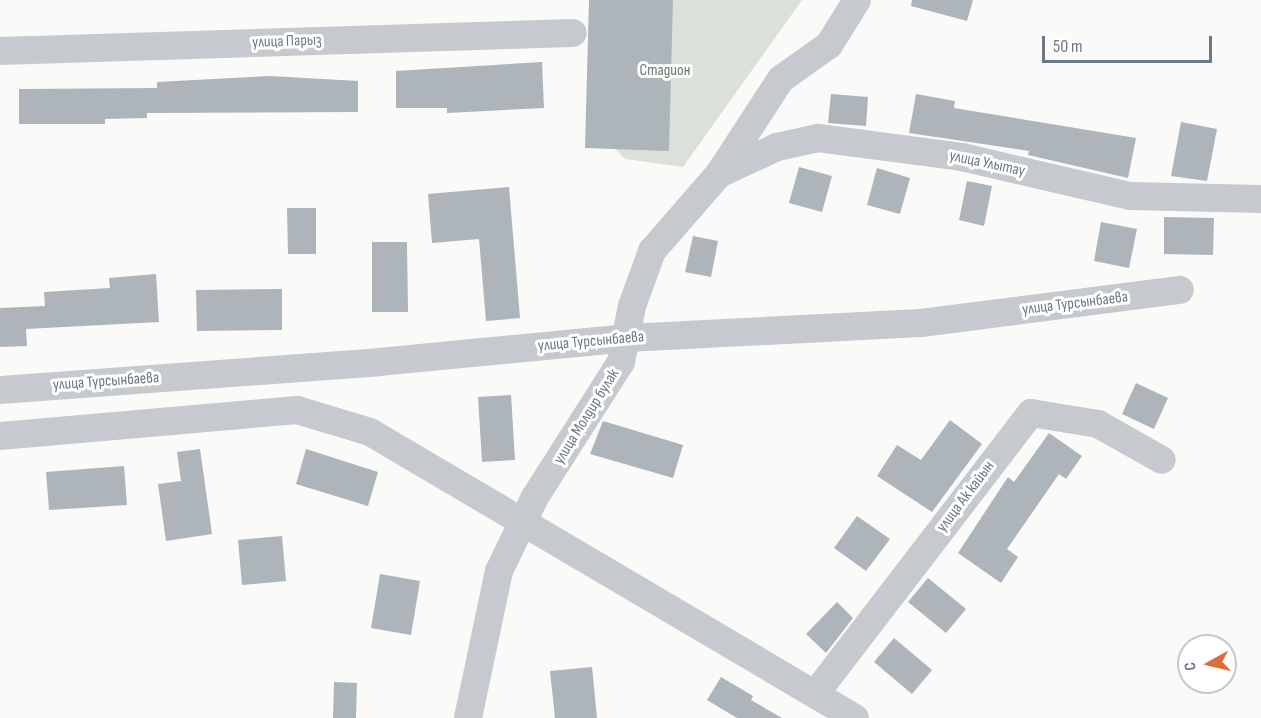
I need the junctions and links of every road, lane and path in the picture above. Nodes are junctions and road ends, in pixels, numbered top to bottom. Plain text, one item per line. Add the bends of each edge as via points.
1 (857, 0) edge
2 (573, 33) dead end
3 (0, 51) edge
4 (719, 174) junction
5 (1261, 199) edge
6 (1180, 290) dead end
7 (626, 339) junction
8 (0, 390) edge
9 (0, 436) edge
10 (1162, 460) dead end
11 (522, 522) junction
12 (816, 693) junction
13 (468, 718) edge
14 (855, 718) edge

1 - 4 street, улица Молдир булак via 829,45 781,79
2 - 3 street, улица Парыз
4 - 5 street, улица Улытау via 777,147 818,138 962,157 1130,196
4 - 7 street, улица Молдир булак via 652,251
6 - 7 street, улица Турсынбаева via 921,323
7 - 8 street, улица Турсынбаева
7 - 11 street, улица Молдир булак via 621,362 598,404
9 - 11 street via 297,410 370,432
10 - 12 street, улица Ак кайын via 1098,424 1031,413
11 - 12 street
11 - 13 street, улица Молдир булак via 499,571
12 - 14 street

